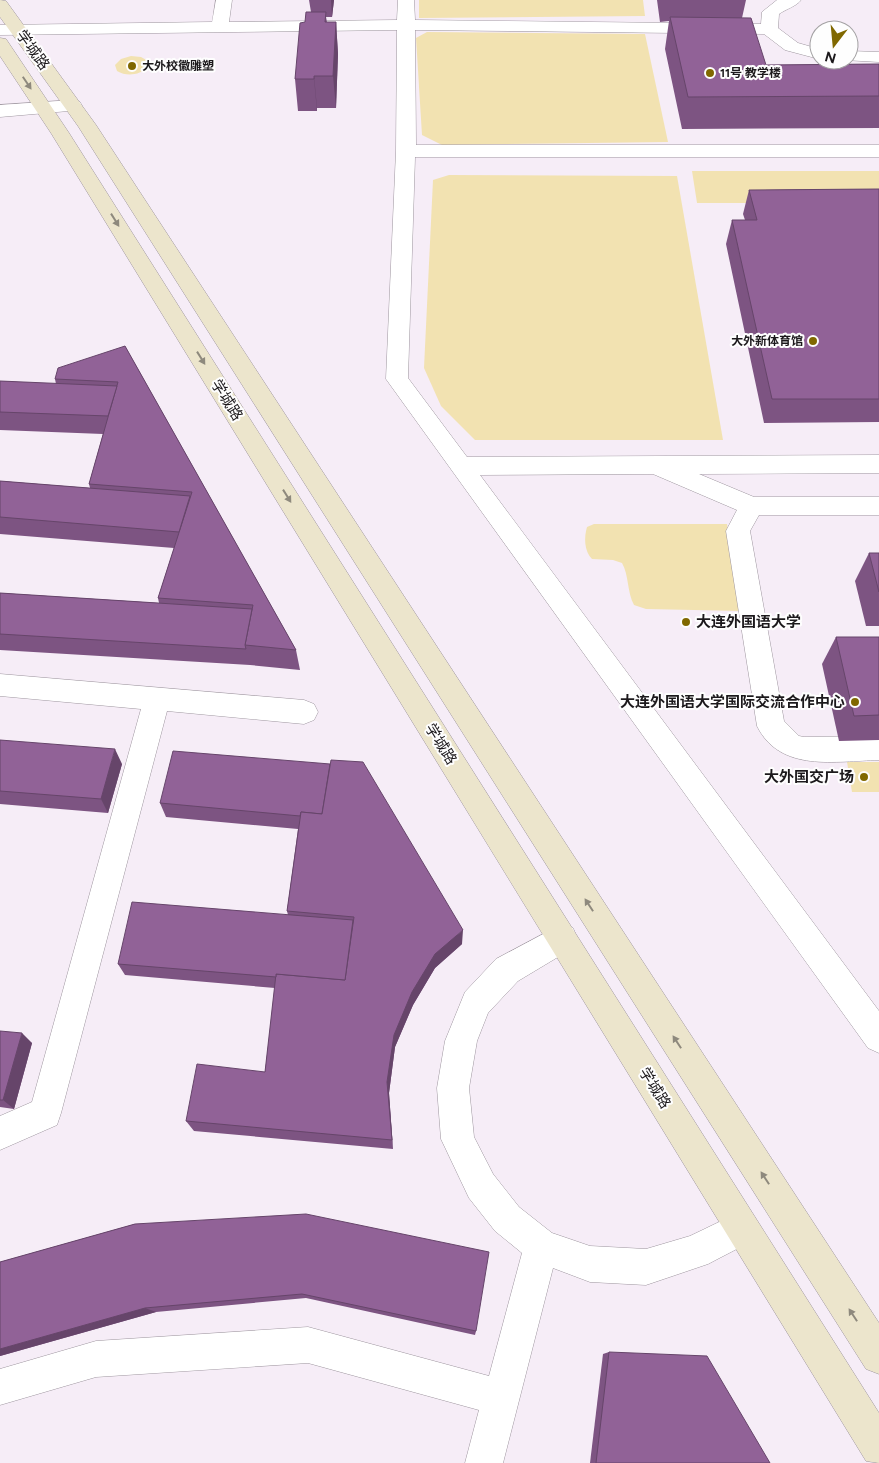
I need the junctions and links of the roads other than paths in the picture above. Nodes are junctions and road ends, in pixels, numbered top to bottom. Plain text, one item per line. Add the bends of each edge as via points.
1 (224, 0) edge
2 (406, 0) edge
3 (793, 0) edge
4 (0, 5) edge
5 (406, 25) junction
6 (220, 27) junction
7 (769, 29) junction
8 (6, 34) edge
9 (809, 52) edge
10 (859, 56) edge
11 (879, 57) edge
12 (73, 106) junction
13 (44, 108) junction
14 (0, 111) edge
15 (406, 151) junction
16 (879, 151) edge
17 (879, 464) edge
18 (654, 465) junction
19 (461, 466) junction
20 (752, 506) junction
21 (879, 506) edge
22 (0, 685) edge
23 (157, 698) junction
24 (304, 712) dead end
25 (879, 748) edge
26 (562, 938) junction
27 (879, 1037) edge
28 (0, 1133) edge
29 (742, 1228) junction
30 (541, 1246) junction
31 (879, 1356) edge
32 (0, 1387) edge
33 (502, 1398) junction
34 (879, 1448) edge
35 (484, 1463) edge

1 - 6 street
2 - 5 street
3 - 7 street via 771,12
4 - 8 main road, 学城路
5 - 6 street
5 - 7 street
5 - 15 street
6 - 8 street
7 - 9 street via 776,38
8 - 12 main road, 学城路
8 -> 13 main road, 学城路
10 - 11 street
12 - 13 street
31 -> 12 main road, 学城路
13 - 14 street
13 -> 26 main road, 学城路
15 - 16 street
15 - 19 street via 397,379
17 - 18 street
18 - 19 street
18 - 20 street
19 - 27 street
20 - 21 street
20 - 25 street via 738,531 770,726 790,745 804,749
22 - 23 street
23 - 24 street
23 - 28 street via 45,1113
26 - 29 main road, 学城路
26 - 30 street via 507,970 476,1003 460,1041 453,1088 458,1139 481,1186 507,1219
29 - 30 street via 696,1252 646,1267 590,1264
29 - 34 main road, 学城路
30 - 33 street
32 - 33 street via 96,1359 308,1345
33 - 35 street

